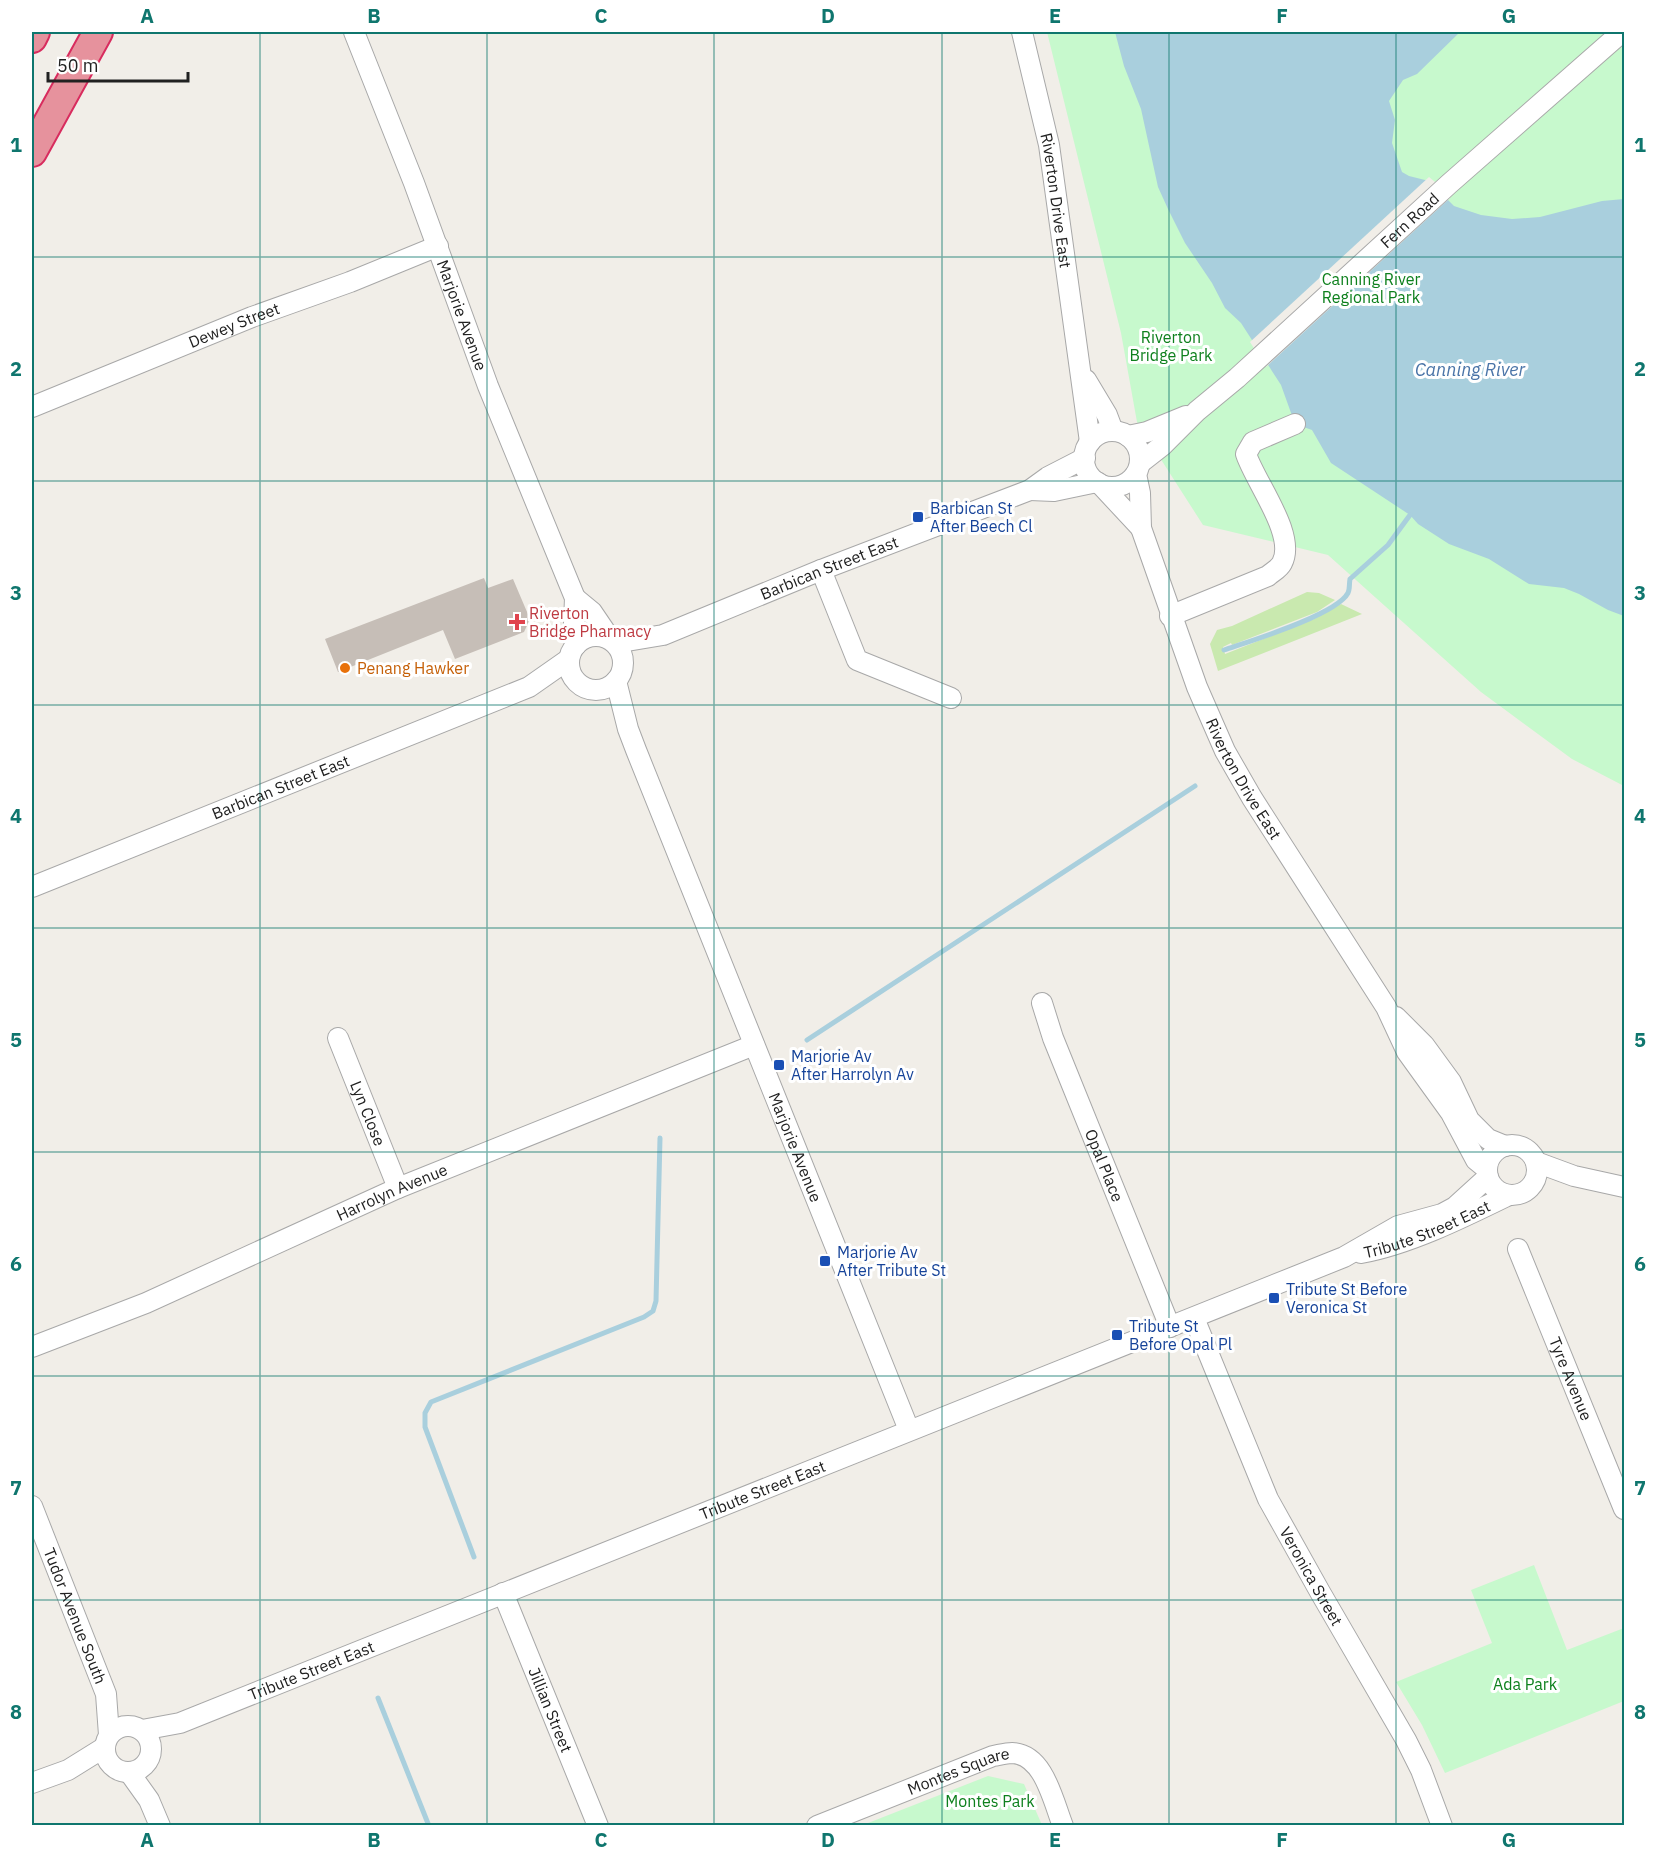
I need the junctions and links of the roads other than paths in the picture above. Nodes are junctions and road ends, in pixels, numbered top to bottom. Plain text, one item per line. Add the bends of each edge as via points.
1 (35, 32) edge
2 (98, 32) edge
3 (354, 32) edge
4 (1022, 32) edge
5 (1623, 32) edge
6 (32, 38) edge
7 (32, 152) edge
8 (438, 246) junction
9 (1081, 373) junction
10 (32, 407) edge
11 (1197, 411) junction
12 (1295, 424) dead end
13 (1121, 434) junction
14 (1087, 450) junction
15 (1138, 468) junction
16 (1098, 483) junction
17 (1030, 490) junction
18 (1141, 528) junction
19 (821, 570) junction
20 (575, 598) junction
21 (1170, 616) junction
22 (663, 635) junction
23 (613, 642) junction
24 (573, 652) junction
25 (620, 674) junction
26 (529, 687) junction
27 (588, 687) junction
28 (951, 698) dead end
29 (628, 729) junction
30 (32, 887) edge
31 (1042, 1003) dead end
32 (1386, 1007) junction
33 (338, 1038) dead end
34 (754, 1045) junction
35 (1505, 1146) junction
36 (1536, 1162) junction
37 (1487, 1173) junction
38 (1574, 1176) junction
39 (1534, 1184) junction
40 (1624, 1187) edge
41 (398, 1188) junction
42 (1509, 1195) junction
43 (1518, 1249) dead end
44 (1344, 1257) junction
45 (1194, 1318) junction
46 (1170, 1327) junction
47 (32, 1347) edge
48 (909, 1430) junction
49 (32, 1506) edge
50 (1624, 1509) edge
51 (503, 1593) junction
52 (106, 1694) junction
53 (180, 1723) junction
54 (137, 1728) junction
55 (107, 1741) junction
56 (134, 1763) junction
57 (68, 1770) junction
58 (32, 1783) edge
59 (160, 1826) edge
60 (598, 1826) edge
61 (816, 1826) edge
62 (1063, 1826) edge
63 (1442, 1826) edge

1 - 6 highway
2 - 7 highway
3 - 8 street, Marjorie Avenue
4 - 9 street, Riverton Drive East via 1049,145
5 - 11 street, Fern Road
8 - 10 street, Dewey Street
8 - 20 street, Marjorie Avenue via 488,386
9 - 13 street, Riverton Drive East
9 - 14 street, Riverton Drive East
11 - 13 street, Fern Road via 1147,432
11 - 15 street, Fern Road
12 - 21 street via 1253,442 1246,453 1280,523 1285,554 1281,566 1268,576
13 - 14 street via 1105,432
13 - 15 street, Riverton Drive East via 1138,448
14 - 16 street, Riverton Drive East via 1086,467
14 - 17 street, Barbican Street East
15 - 16 street via 1124,484 1116,487
15 - 18 street, Riverton Drive East
16 - 17 street, Barbican Street East via 1054,491
16 - 18 street, Riverton Drive East
17 - 19 street, Barbican Street East
18 - 21 street, Riverton Drive East
19 - 22 street, Barbican Street East
19 - 28 street via 857,660
20 - 23 street, Marjorie Avenue via 592,612
20 - 24 street, Marjorie Avenue
21 - 32 street, Riverton Drive East via 1226,751
22 - 23 street, Barbican Street East
22 - 25 street, Barbican Street East
23 - 24 street via 589,636
23 - 25 street, Marjorie Avenue via 623,658
24 - 26 street, Barbican Street East
24 - 27 street, Marjorie Avenue via 571,672
25 - 27 street via 604,689
25 - 29 street, Marjorie Avenue
26 - 27 street, Barbican Street East
26 - 30 street, Barbican Street East
27 - 29 street, Marjorie Avenue
29 - 34 street, Marjorie Avenue
31 - 46 street, Opal Place
32 - 35 street, Riverton Drive East via 1424,1045 1451,1082 1469,1120 1488,1139
32 - 37 street, Riverton Drive East via 1407,1052 1451,1113
33 - 41 street, Lyn Close
34 - 41 street, Harrolyn Avenue
34 - 48 street, Marjorie Avenue
35 - 36 street, Riverton Drive East via 1521,1146
35 - 37 street via 1492,1154
36 - 38 street, Riverton Drive East
36 - 39 street
37 - 42 street, Riverton Drive East via 1496,1189
37 - 44 street, Tribute Street East via 1455,1207 1442,1215 1398,1226
38 - 39 street, Riverton Drive East
38 - 40 street, Riverton Drive East
39 - 42 street, Riverton Drive East via 1525,1192
41 - 47 street, Harrolyn Avenue via 146,1303
42 - 44 street, Tribute Street East via 1382,1249
43 - 50 street, Tyre Avenue
44 - 45 street, Tribute Street East
45 - 46 street, Tribute Street East
45 - 63 street, Veronica Street via 1268,1498 1406,1740
46 - 48 street, Tribute Street East
48 - 51 street, Tribute Street East
49 - 52 street, Tudor Avenue South
51 - 53 street, Tribute Street East
51 - 60 street, Jillian Street
52 - 54 street, Tudor Avenue South
52 - 55 street, Tudor Avenue South
53 - 54 street, Tribute Street East
53 - 56 street, Tribute Street East
54 - 55 street via 119,1727
54 - 56 street, Tudor Avenue South via 150,1738
55 - 56 street, Tudor Avenue South via 106,1756
55 - 57 street
56 - 57 street
56 - 59 street, Tudor Avenue South
57 - 58 street
61 - 62 street, Montes Square via 993,1756 1011,1753 1033,1760 1041,1770

